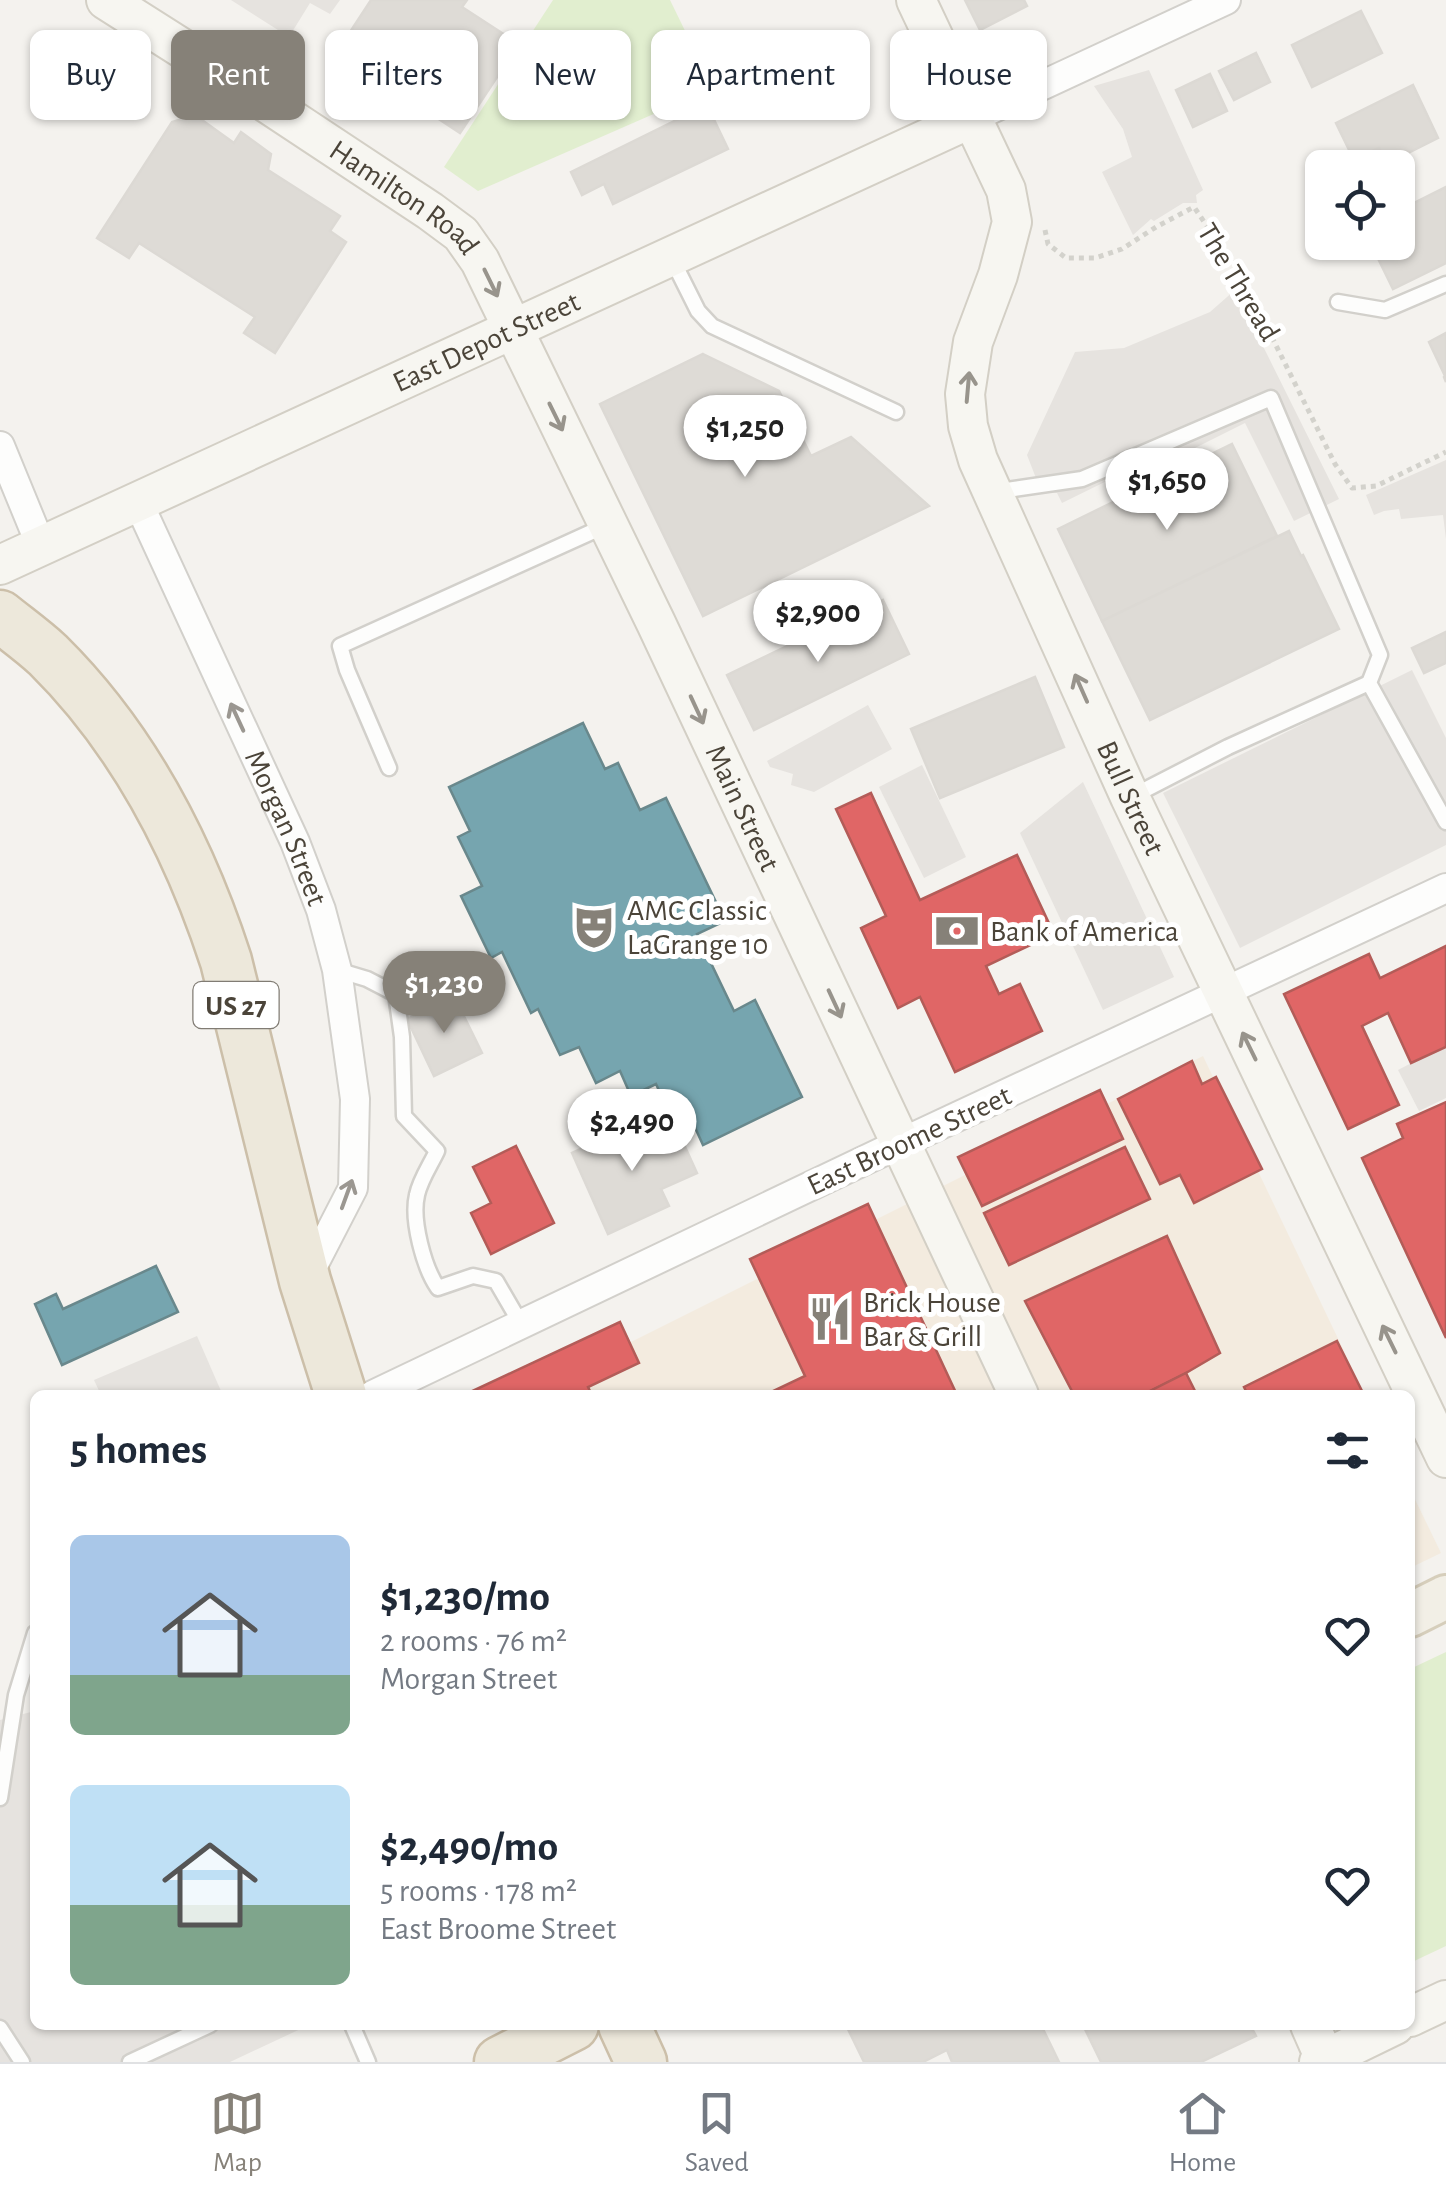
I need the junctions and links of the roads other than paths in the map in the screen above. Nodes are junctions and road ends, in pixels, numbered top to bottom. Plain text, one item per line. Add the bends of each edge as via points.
1 (106, 0) edge
2 (916, 0) edge
3 (1226, 0) edge
4 (930, 30) edge
5 (1047, 83) edge
6 (968, 120) edge
7 (973, 120) edge
8 (671, 256) junction
9 (1446, 284) edge
10 (1338, 302) dead end
11 (513, 329) junction
12 (896, 412) dead end
13 (0, 446) edge
14 (993, 492) junction
15 (138, 502) junction
16 (608, 525) junction
17 (41, 546) junction
18 (0, 565) edge
19 (0, 616) edge
20 (1369, 683) junction
21 (389, 768) dead end
22 (1130, 797) junction
23 (1446, 822) edge
24 (1446, 888) edge
25 (337, 970) junction
26 (1224, 992) junction
27 (901, 1143) junction
28 (305, 1282) junction
29 (521, 1324) junction
30 (339, 1390) edge
31 (383, 1390) edge
32 (1017, 1390) edge
33 (1414, 1390) edge
34 (1415, 1393) edge
35 (1446, 1458) edge
36 (1446, 1597) edge
37 (1415, 1612) edge
38 (30, 1649) edge
39 (0, 1798) edge
40 (1446, 2000) edge
41 (1415, 2016) edge
42 (0, 2028) edge
43 (199, 2030) edge
44 (354, 2030) edge
45 (562, 2030) edge
46 (626, 2030) edge
47 (1381, 2030) edge
48 (1320, 2052) edge
49 (22, 2062) edge
50 (130, 2062) edge
51 (368, 2062) edge
52 (500, 2062) edge
53 (641, 2062) edge

1 -> 11 street, Hamilton Road via 461,234
2 - 4 street, Bull Street
3 - 5 street
6 - 8 street, East Depot Street
14 -> 7 street, Bull Street via 968,426 965,394 973,342 1012,222 1006,190
8 - 11 street, East Depot Street
8 - 12 lane via 712,326
9 - 10 lane via 1385,310
11 - 15 street, East Depot Street
11 -> 16 street, Main Street
13 - 17 street
14 - 20 lane via 1082,479 1270,398 1380,655
22 -> 14 street, Bull Street
15 - 17 street, East Depot Street
25 -> 15 street, Morgan Street via 295,842
16 - 21 lane via 340,646
16 -> 27 street, Main Street
17 - 18 street, East Depot Street
19 - 28 highway, US 27 via 46,654 114,732 191,865 226,961
20 - 22 lane
20 - 23 lane
22 - 26 street, Bull Street
24 - 26 street, East Broome Street
28 -> 25 street, Morgan Street via 353,1188 355,1099
25 - 29 lane via 396,994 404,1116 438,1151 416,1195 428,1274 438,1288 472,1276 496,1281
26 - 27 street, East Broome Street
33 -> 26 street, Bull Street
27 - 29 street, East Broome Street
27 - 32 street, Main Street
28 - 30 highway, US 27
29 - 31 street, East Broome Street
35 -> 34 street, Bull Street
36 - 37 main road
38 - 39 lane
40 - 41 street
42 - 49 lane
43 - 50 lane
44 - 51 lane
45 - 52 highway
46 - 53 highway
47 - 48 street

